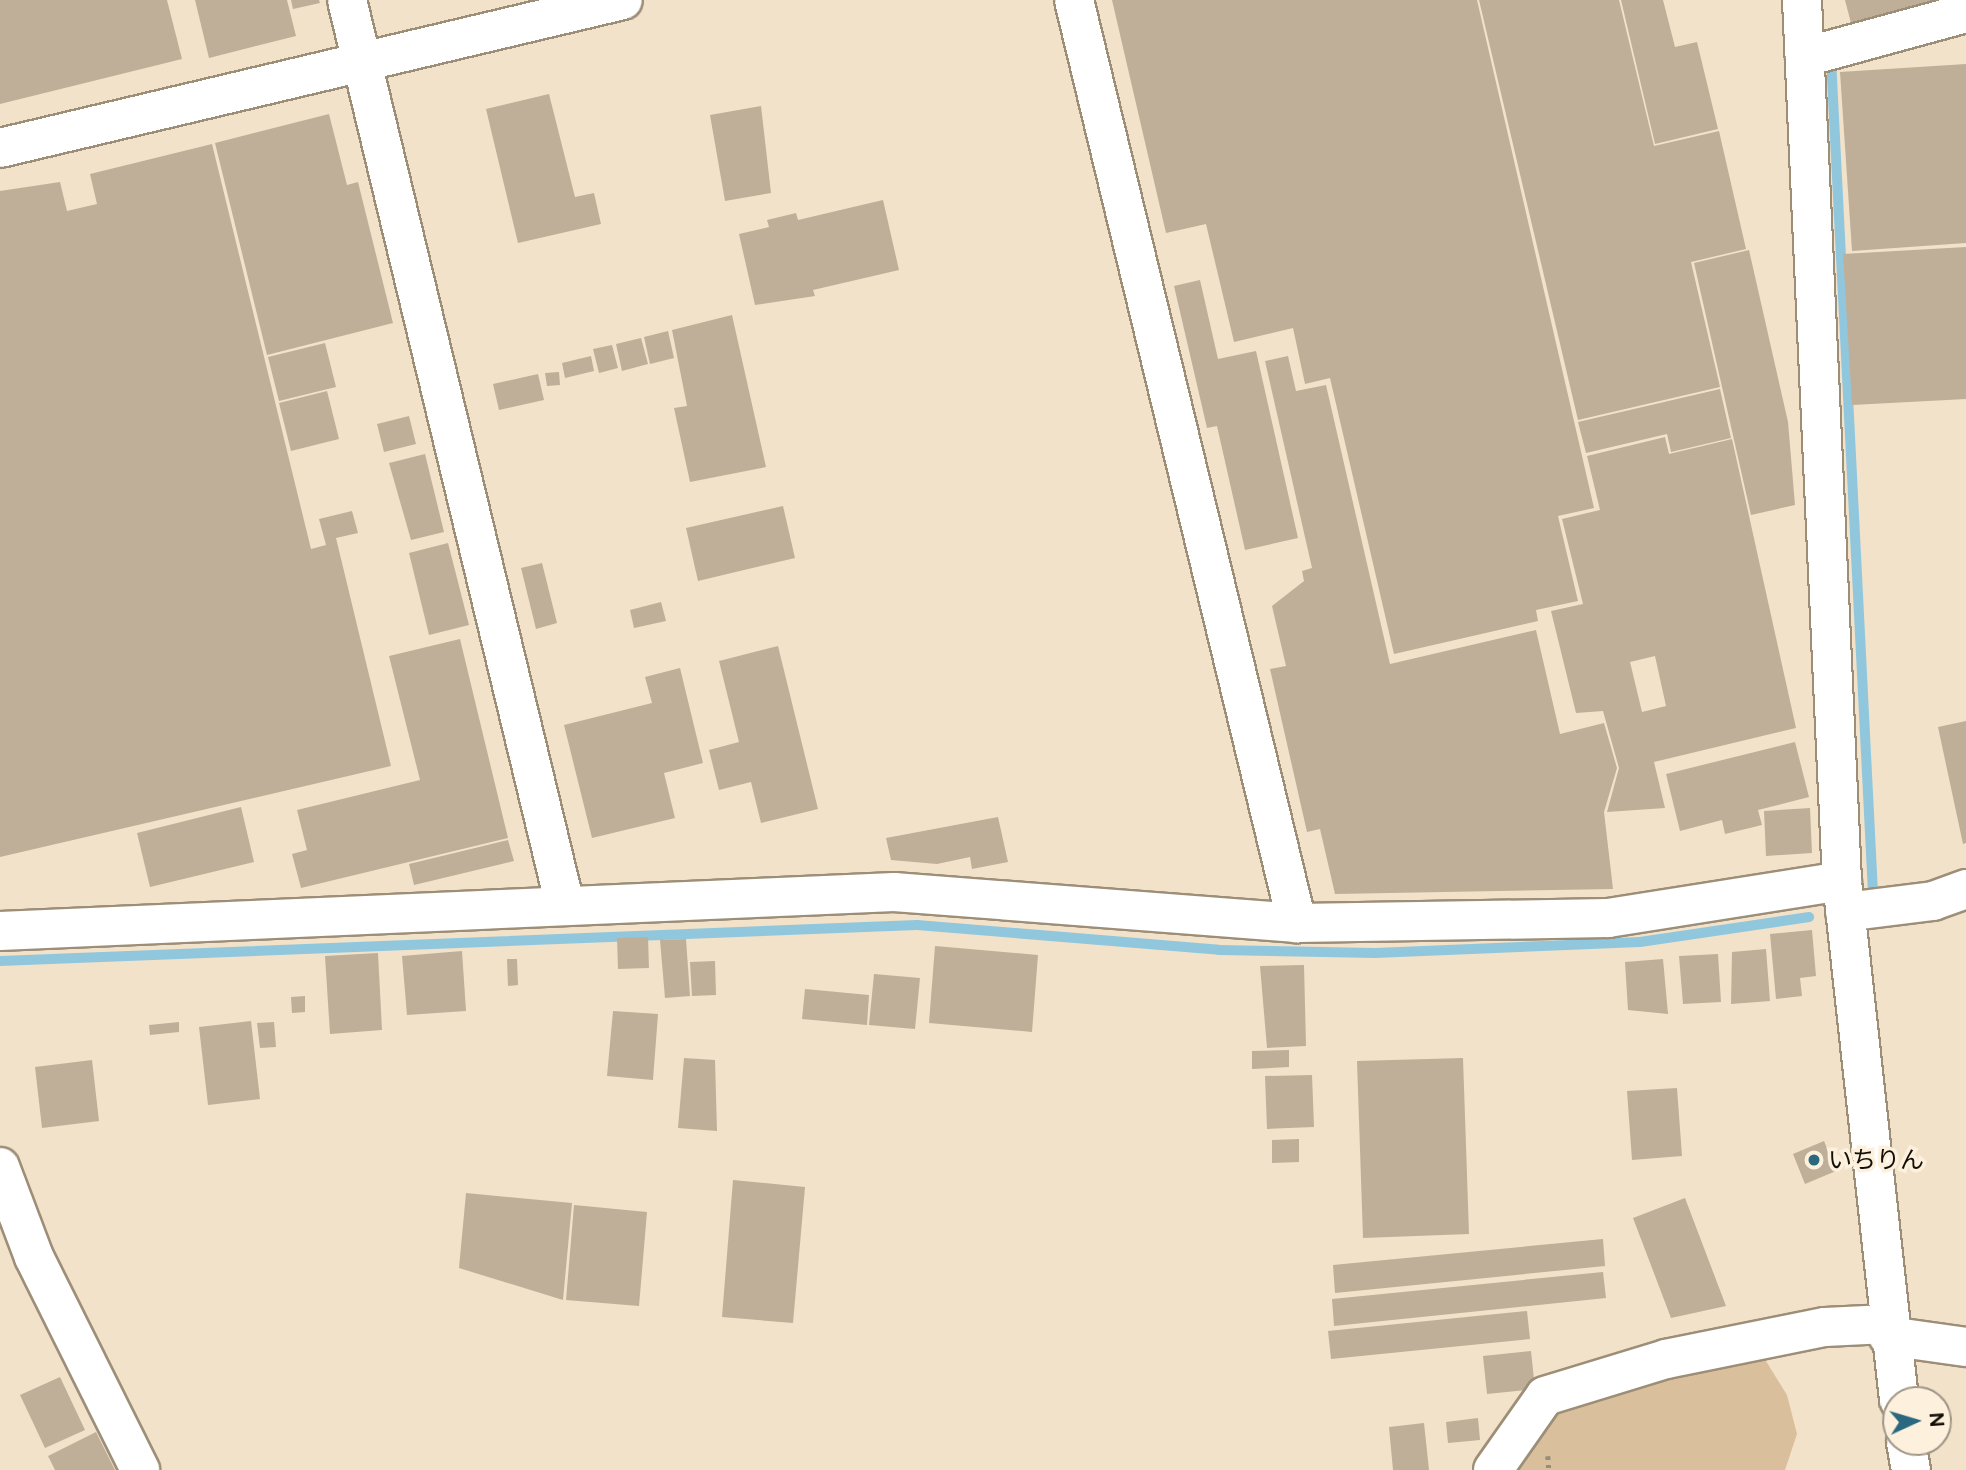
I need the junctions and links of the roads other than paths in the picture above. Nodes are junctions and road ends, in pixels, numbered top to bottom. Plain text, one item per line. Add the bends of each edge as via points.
1 (347, 0) edge
2 (623, 0) edge
3 (1074, 0) edge
4 (1802, 0) edge
5 (1966, 13) edge
6 (1805, 57) junction
7 (362, 65) junction
8 (0, 148) edge
9 (1966, 889) edge
10 (1843, 896) junction
11 (565, 905) junction
12 (1297, 923) junction
13 (0, 931) edge
14 (0, 1167) edge
15 (1887, 1330) junction
16 (1966, 1347) edge
17 (1897, 1386) edge
18 (140, 1470) edge
19 (1493, 1470) edge

1 - 7 street
2 - 7 street
3 - 12 street
4 - 6 street
5 - 6 street
6 - 10 street
7 - 8 street
7 - 11 street
9 - 10 street via 1933,901
10 - 12 street via 1608,918
10 - 15 street
11 - 12 street via 894,892
11 - 13 street
14 - 18 street via 34,1257
15 - 16 street
15 - 17 street
15 - 19 street via 1825,1327 1679,1356 1545,1396

